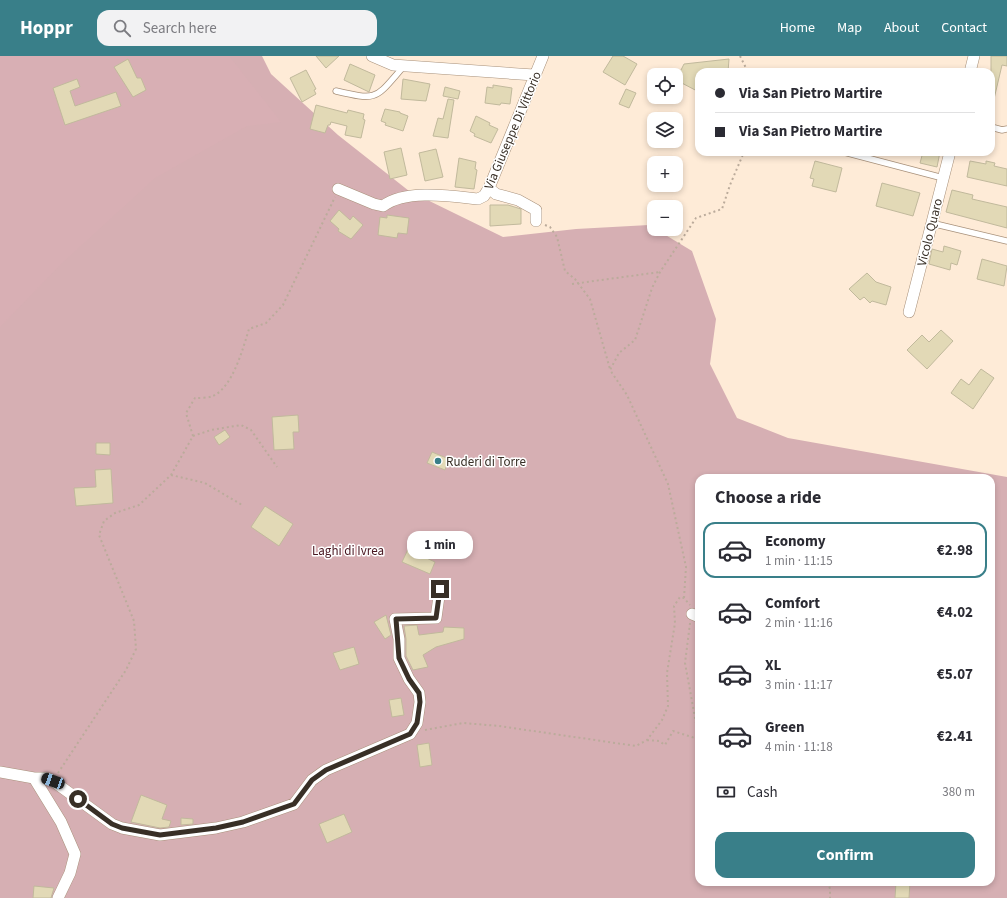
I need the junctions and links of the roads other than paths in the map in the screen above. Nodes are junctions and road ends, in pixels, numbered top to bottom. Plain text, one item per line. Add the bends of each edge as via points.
1 (372, 56) edge
2 (543, 56) edge
3 (974, 56) edge
4 (404, 66) junction
5 (971, 68) edge
6 (534, 75) junction
7 (336, 91) dead end
8 (995, 128) edge
9 (1007, 129) edge
10 (859, 156) edge
11 (949, 156) edge
12 (943, 178) junction
13 (489, 188) junction
14 (338, 189) road end
15 (536, 221) road end
16 (931, 223) junction
17 (1006, 243) edge
18 (909, 312) dead end
19 (440, 589) dead end
20 (0, 772) edge
21 (34, 778) junction
22 (58, 898) edge

1 - 4 street via 393,65
2 - 6 street, Via Giuseppe Di Vittorio
3 - 5 street
4 - 6 street
4 - 7 lane via 381,92 373,97
6 - 13 street, Via Giuseppe Di Vittorio
8 - 9 lane
10 - 12 lane
11 - 12 street, Vicolo Quaro
12 - 16 street, Vicolo Quaro
13 - 14 street, Via Giuseppe Di Vittorio via 484,196 478,199 405,196 383,206
13 - 15 street via 496,194 518,200 536,210
16 - 17 lane
16 - 18 street, Vicolo Quaro
19 - 21 street via 436,618 396,619 399,658 419,693 417,723 410,734 326,770 312,780 294,804 243,822 160,835 112,824 53,781
20 - 21 street
21 - 22 street via 61,822 74,854 70,873

